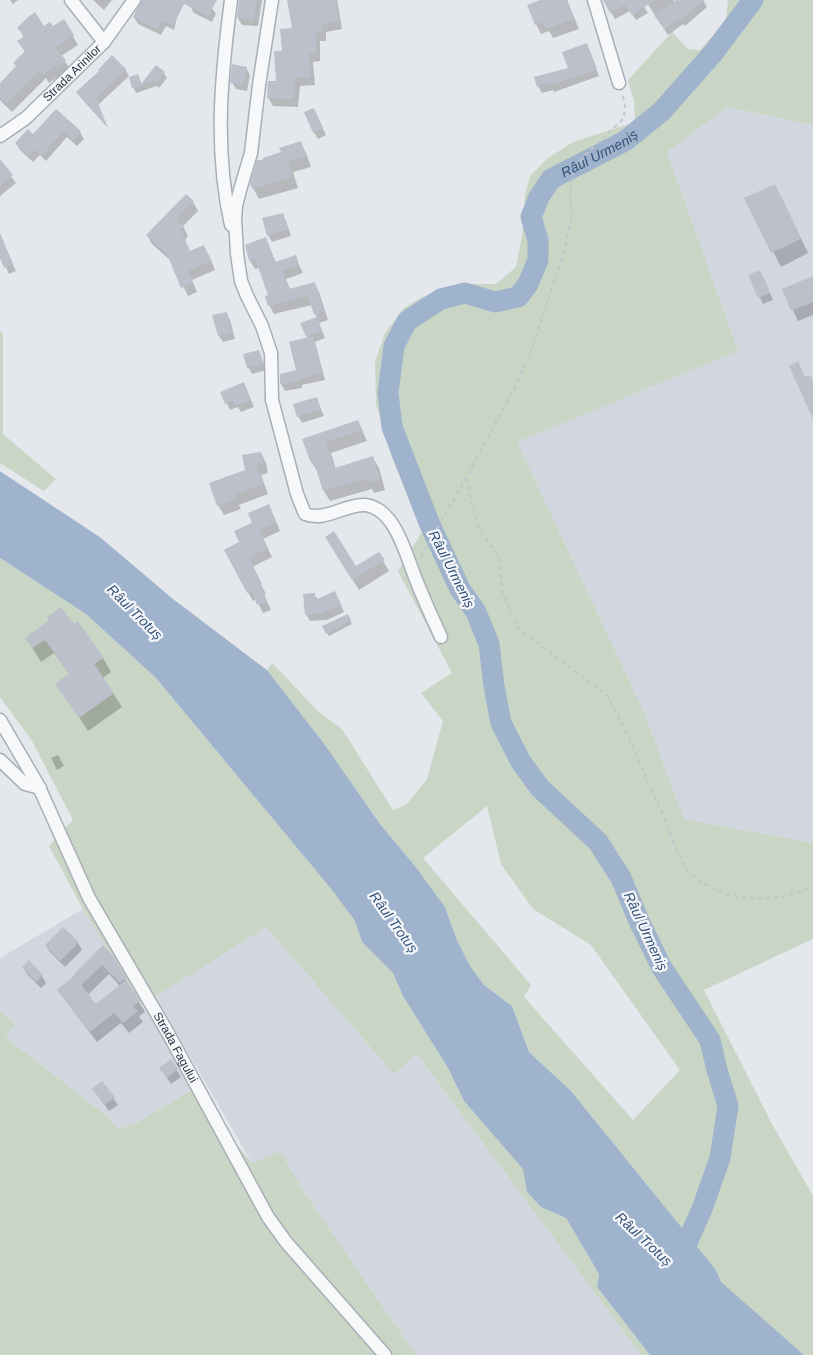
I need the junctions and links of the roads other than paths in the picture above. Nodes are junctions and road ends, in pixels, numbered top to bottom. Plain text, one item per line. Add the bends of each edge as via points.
1 (72, 0) edge
2 (134, 0) edge
3 (231, 0) edge
4 (272, 0) edge
5 (594, 0) edge
6 (104, 42) junction
7 (619, 82) road end
8 (0, 136) edge
9 (237, 254) junction
10 (441, 638) dead end
11 (0, 720) edge
12 (0, 760) edge
13 (40, 788) junction
14 (385, 1355) edge

1 - 6 street
2 - 6 street, Strada Arinilor
3 - 9 street via 222,70 220,144 224,194
4 - 9 street via 251,153 236,206
5 - 7 street
6 - 8 street, Strada Arinilor via 26,118
9 - 10 street via 246,296 272,353 272,400 303,511 312,517 364,505 381,512 402,542
11 - 13 street, Strada Fagului
12 - 13 street via 25,784
13 - 14 street, Strada Fagului via 89,898 168,1032 268,1217

